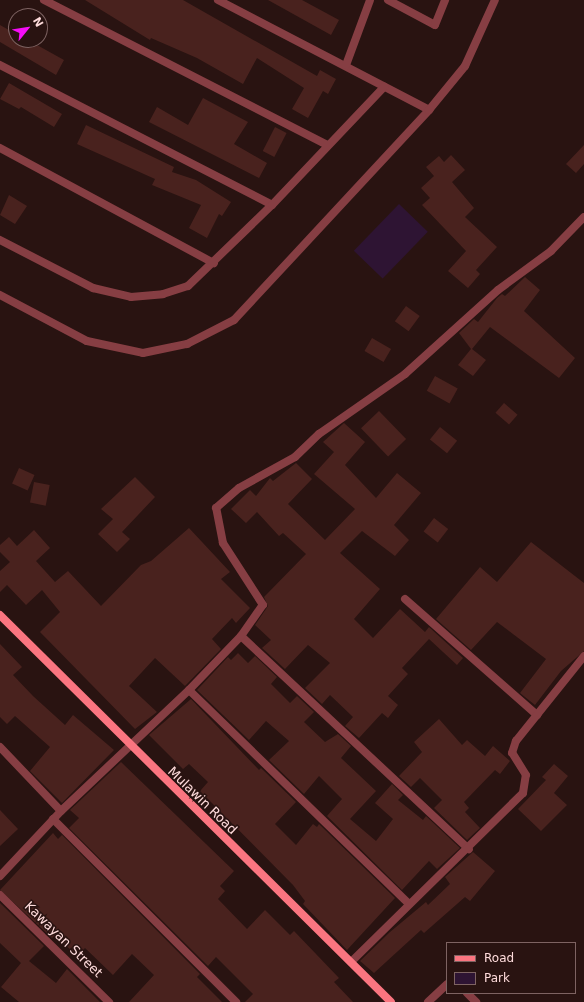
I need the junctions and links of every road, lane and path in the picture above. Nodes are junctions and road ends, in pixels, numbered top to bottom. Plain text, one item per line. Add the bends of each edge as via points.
1 (44, 0) edge
2 (218, 0) edge
3 (370, 0) edge
4 (388, 0) edge
5 (445, 0) edge
6 (495, 0) edge
7 (0, 65) edge
8 (346, 65) junction
9 (384, 87) junction
10 (429, 110) junction
11 (327, 145) junction
12 (0, 148) edge
13 (272, 205) junction
14 (584, 217) edge
15 (0, 240) edge
16 (214, 263) junction
17 (0, 295) edge
18 (405, 599) dead end
19 (0, 615) edge
20 (241, 636) junction
21 (584, 656) edge
22 (189, 690) junction
23 (537, 715) junction
24 (0, 747) edge
25 (129, 747) junction
26 (61, 810) junction
27 (53, 819) junction
28 (469, 849) junction
29 (0, 876) edge
30 (0, 895) edge
31 (408, 903) junction
32 (351, 962) junction
33 (446, 985) edge
34 (468, 994) edge
35 (109, 1002) edge
36 (236, 1002) edge
37 (391, 1002) edge
38 (428, 1002) edge
39 (476, 1002) edge

1 - 11 street
2 - 8 street
3 - 8 street
4 - 5 street via 436,25
6 - 10 street via 465,66
7 - 13 street
8 - 9 street
9 - 10 street
9 - 11 street
10 - 17 street via 234,320 187,344 143,353 87,341
11 - 13 street
12 - 16 street
13 - 16 street
14 - 20 street via 551,251 498,290 405,374 331,425 295,457 239,488 216,508 223,543 263,604
15 - 16 street via 93,288 131,297 163,294 188,286
18 - 23 street
19 - 25 main road, Mulawin Road
20 - 22 street
20 - 28 street
21 - 23 street
22 - 25 street
22 - 31 street
23 - 28 street via 516,741 512,753 526,775 523,793
24 - 26 street
25 - 26 street
25 - 32 main road, Mulawin Road
26 - 27 street
27 - 29 street
27 - 36 street
28 - 31 street
30 - 35 street, Kawayan Street
31 - 32 street
32 - 37 main road, Mulawin Road
33 - 38 street
34 - 39 street

